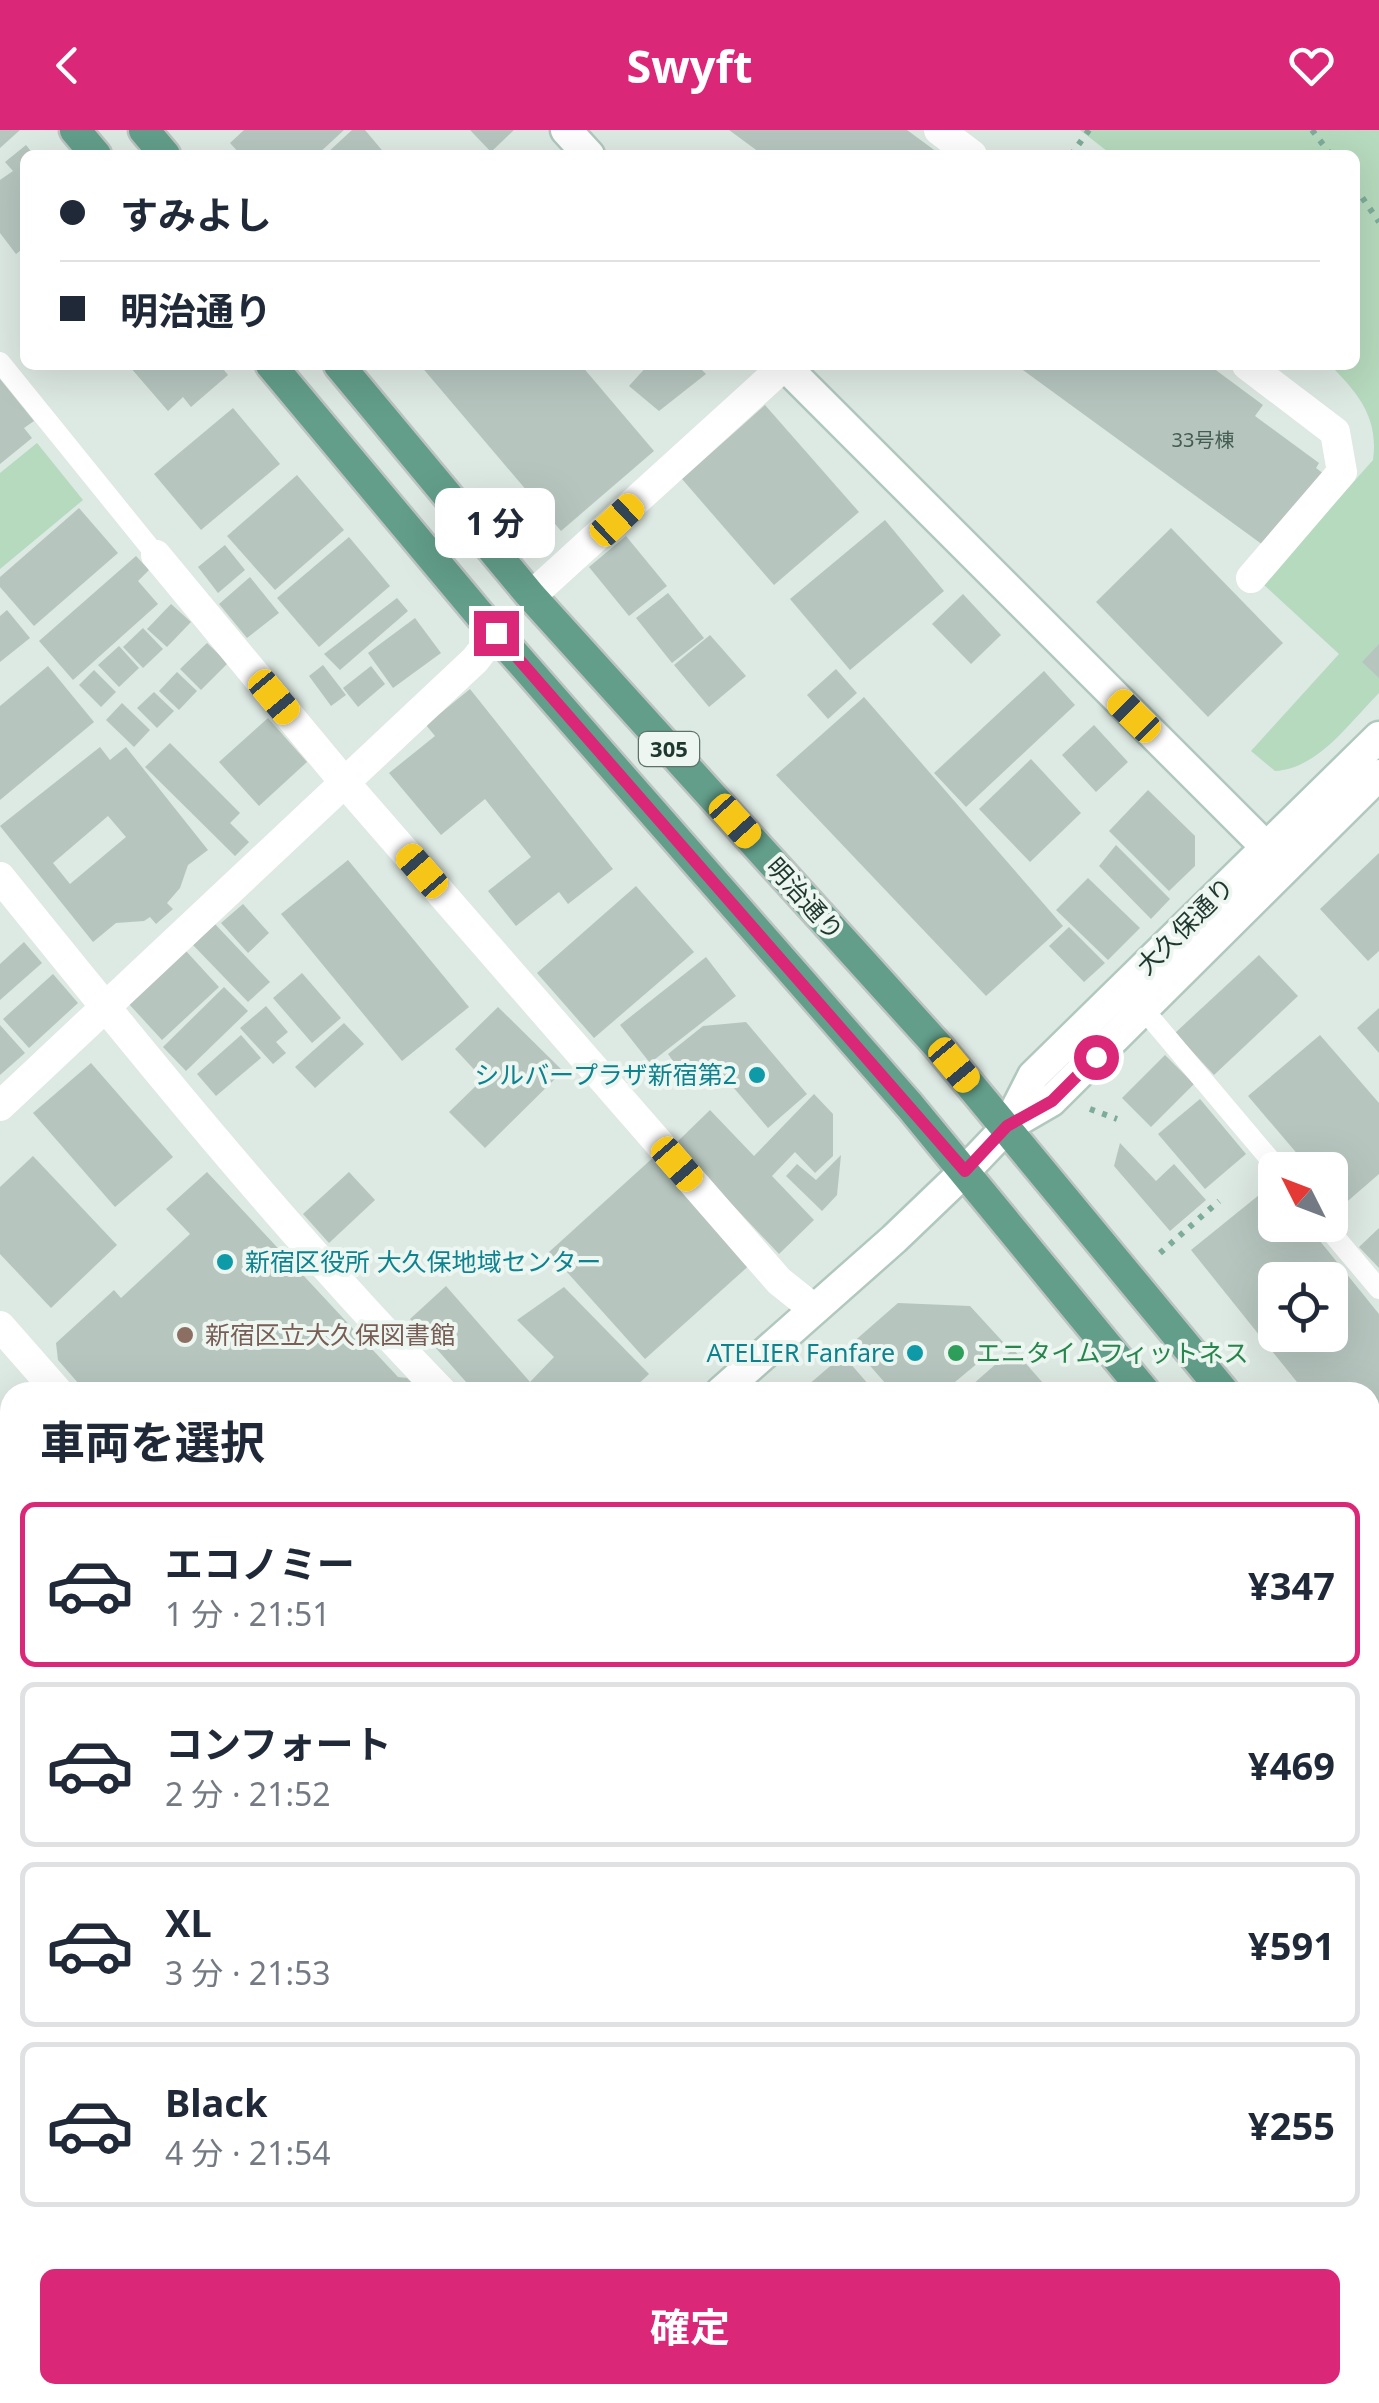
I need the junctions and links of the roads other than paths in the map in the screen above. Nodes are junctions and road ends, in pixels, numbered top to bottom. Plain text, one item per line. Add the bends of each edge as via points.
1 (75, 130) edge
2 (144, 130) edge
3 (566, 130) edge
4 (939, 130) edge
5 (92, 150) edge
6 (161, 150) edge
7 (584, 150) edge
8 (965, 150) edge
9 (0, 362) edge
10 (275, 370) edge
11 (344, 370) edge
12 (780, 370) edge
13 (788, 370) edge
14 (1254, 370) edge
15 (156, 554) joint
16 (1251, 578) dead end
17 (532, 596) junction
18 (496, 633) junction
19 (1379, 738) edge
20 (1379, 775) edge
21 (345, 783) junction
22 (1275, 857) junction
23 (0, 877) edge
24 (105, 1007) junction
25 (1144, 1010) junction
26 (0, 1106) edge
27 (1007, 1126) junction
28 (1264, 1152) edge
29 (965, 1171) junction
30 (1340, 1242) edge
31 (1379, 1288) edge
32 (814, 1310) junction
33 (0, 1326) edge
34 (49, 1382) edge
35 (432, 1382) edge
36 (732, 1382) edge
37 (1137, 1382) edge
38 (1216, 1382) edge

1 - 5 main road
2 - 6 main road
3 - 7 street
4 - 8 street
9 - 15 lane
10 - 18 main road, 305
11 - 17 main road, 明治通り / 305
12 - 17 street
13 - 22 street
14 - 16 street via 1336,432 1342,472
15 - 21 street
17 - 27 main road, 明治通り / 305
18 - 21 street via 476,660
18 - 29 main road, 305
19 - 22 street, 大久保通り
20 - 22 street, 大久保通り
21 - 24 street
21 - 32 street via 780,1281
22 - 25 street, 大久保通り
22 - 27 street, 大久保通り via 1033,1076
23 - 24 street
24 - 26 street
24 - 35 street via 353,1300
25 - 27 street, 大久保通り via 1052,1101
25 - 28 lane
27 - 29 street, 大久保通り
27 - 38 main road, 明治通り / 305
29 - 32 street, 大久保通り
29 - 37 main road, 305
30 - 31 lane
32 - 36 street, 大久保通り
33 - 34 street

